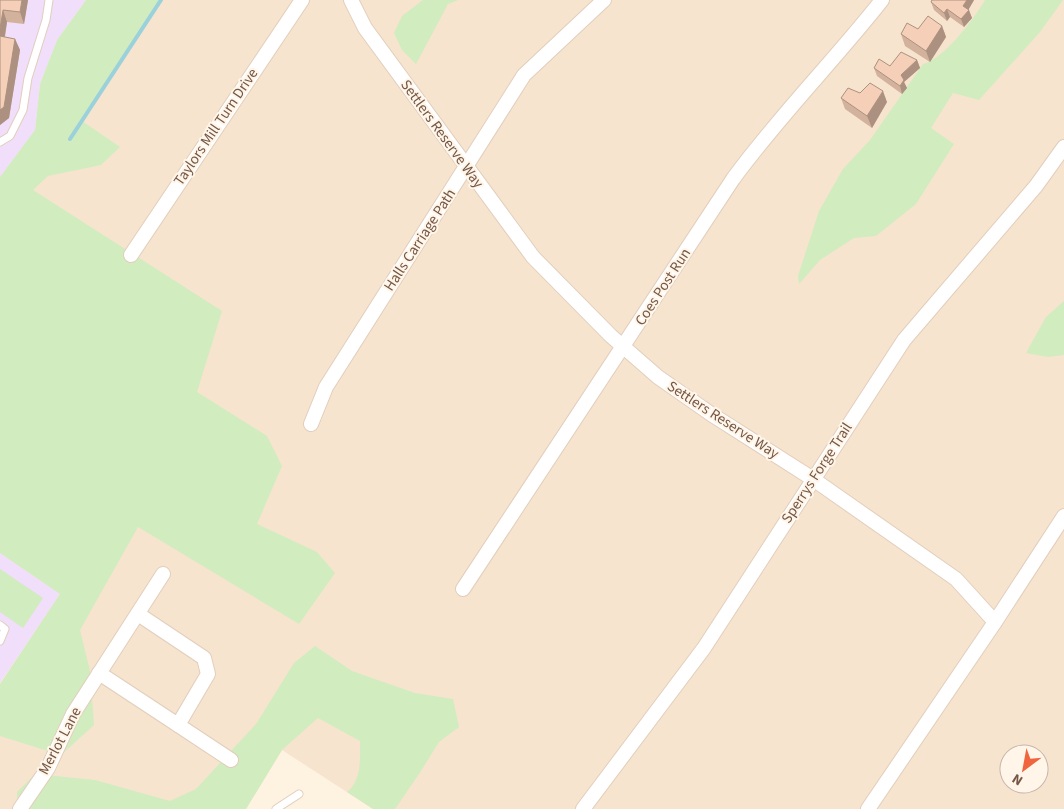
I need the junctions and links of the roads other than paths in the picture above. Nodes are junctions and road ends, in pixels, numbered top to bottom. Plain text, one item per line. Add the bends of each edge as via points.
1 (49, 0) edge
2 (302, 0) edge
3 (351, 0) edge
4 (604, 0) edge
5 (882, 0) edge
6 (0, 142) edge
7 (1064, 147) edge
8 (467, 168) junction
9 (131, 254) dead end
10 (624, 348) junction
11 (311, 424) dead end
12 (813, 479) junction
13 (1064, 516) edge
14 (163, 574) dead end
15 (463, 589) dead end
16 (138, 614) junction
17 (995, 622) junction
18 (0, 625) edge
19 (0, 641) edge
20 (99, 673) junction
21 (178, 725) junction
22 (230, 760) dead end
23 (299, 794) dead end
24 (20, 809) edge
25 (276, 809) edge
26 (583, 809) edge
27 (868, 809) edge

1 - 6 lane via 28,78 24,110 10,136
2 - 9 street, Taylors Mill Turn Drive
3 - 8 street, Settlers Reserve Way via 365,28
4 - 8 street, Halls Carriage Path via 524,75
5 - 10 street, Coes Post Run via 762,140
7 - 12 street, Sperrys Forge Trail via 1036,186 904,340
8 - 10 street, Settlers Reserve Way via 533,257
8 - 11 street, Halls Carriage Path via 326,387
10 - 12 street, Settlers Reserve Way via 658,377 711,414
10 - 15 street, Coes Post Run
12 - 17 street, Settlers Reserve Way via 956,578
12 - 26 street, Sperrys Forge Trail via 704,648
13 - 17 street
14 - 16 street, Merlot Lane
16 - 20 street, Merlot Lane
16 - 21 street via 204,658 208,674
17 - 27 street
18 - 19 lane via 5,632
20 - 21 street
20 - 24 street, Merlot Lane via 73,714 48,768
21 - 22 street
23 - 25 lane

